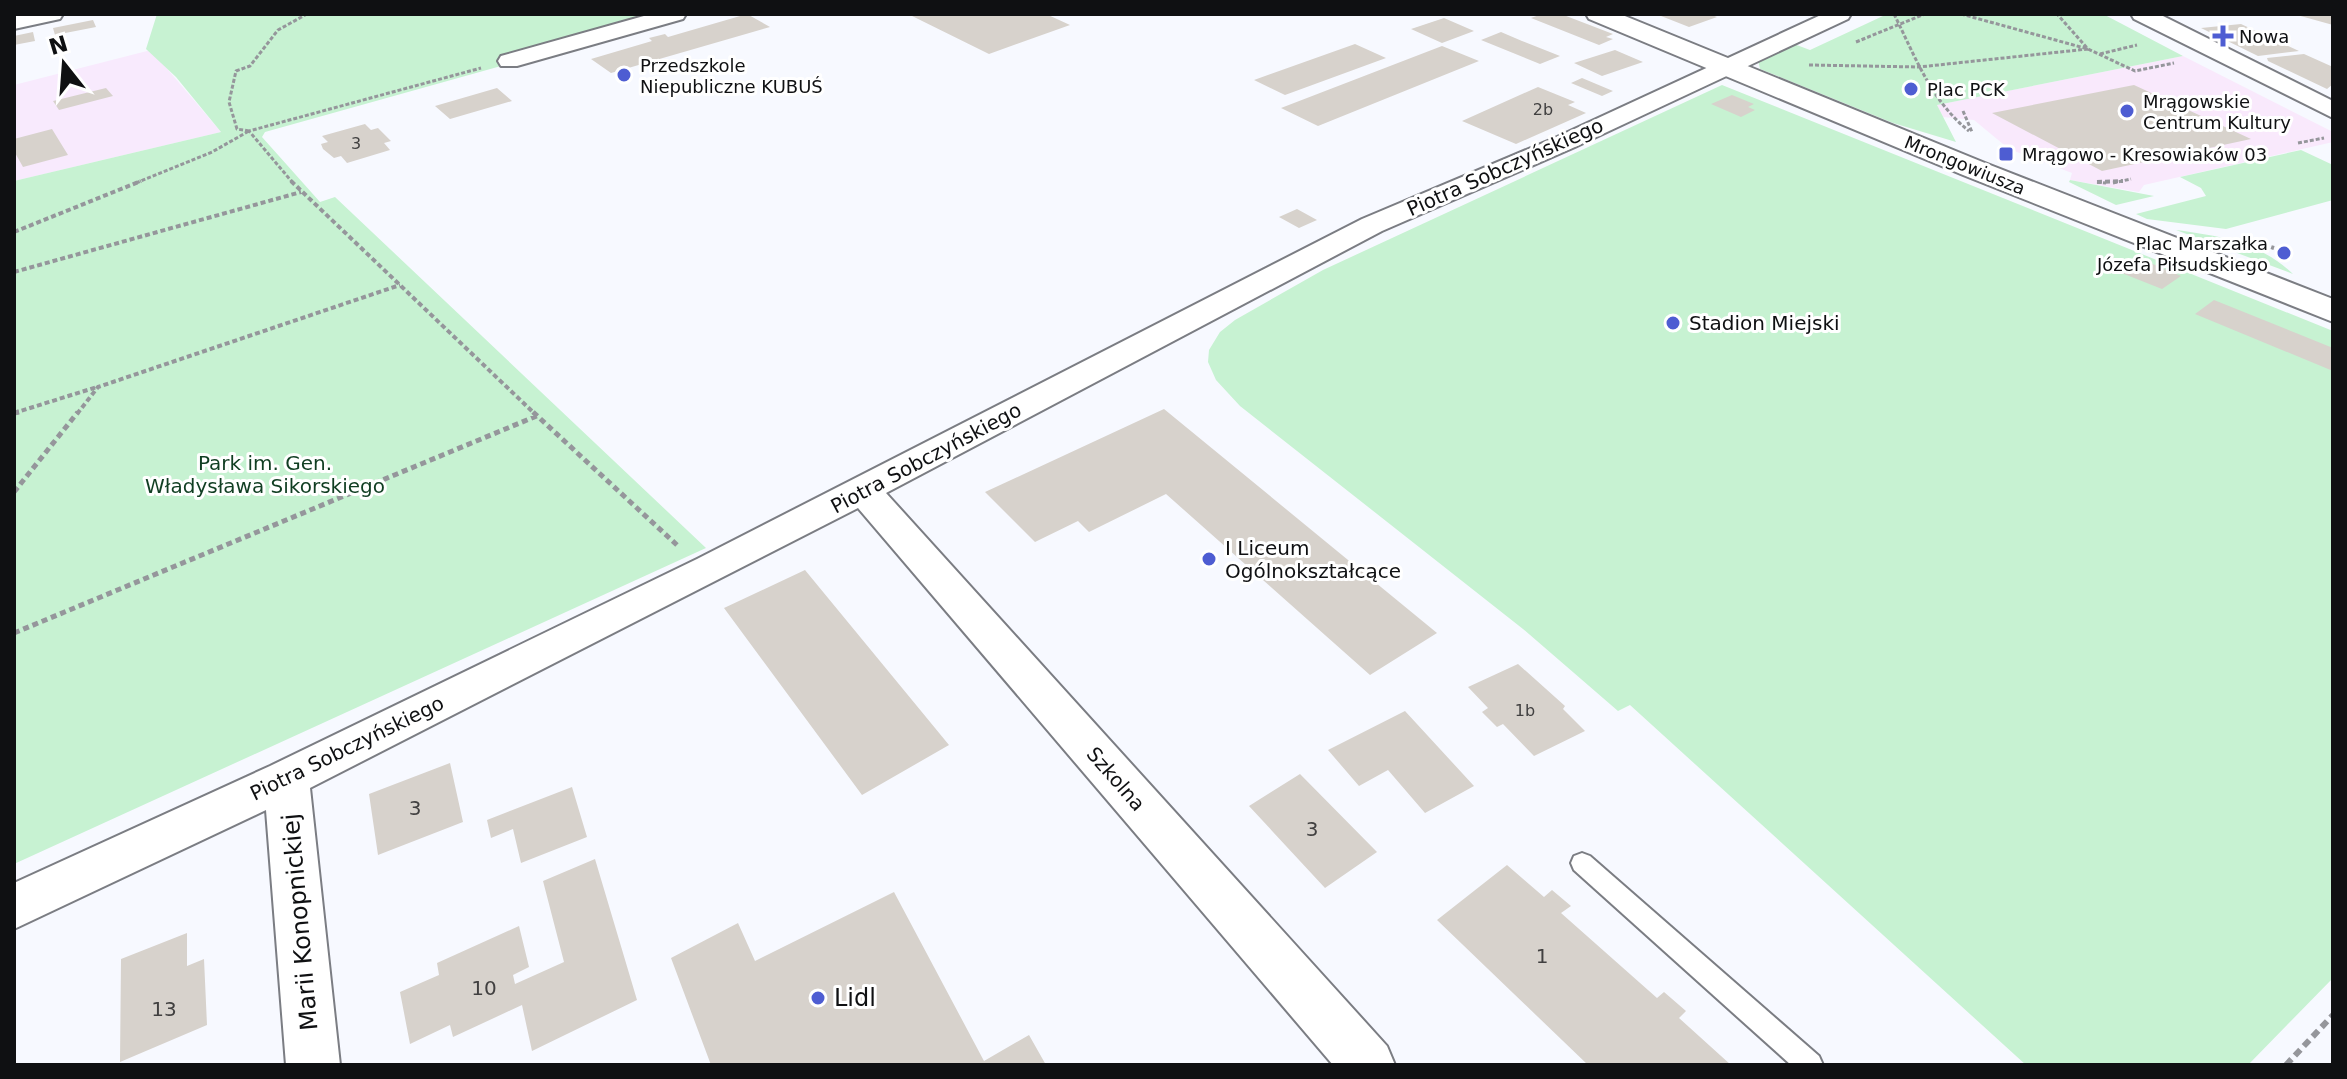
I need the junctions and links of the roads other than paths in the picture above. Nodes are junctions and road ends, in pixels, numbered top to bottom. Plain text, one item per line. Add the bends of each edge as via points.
1 (51, 14) edge
2 (675, 14) edge
3 (1598, 14) edge
4 (1840, 14) edge
5 (2142, 14) edge
6 (14, 21) edge
7 (509, 61) road end
8 (1724, 68) junction
9 (2333, 111) edge
10 (2333, 311) edge
11 (864, 492) junction
12 (286, 779) junction
13 (1582, 863) dead end
14 (14, 907) edge
15 (313, 1065) edge
16 (1368, 1065) edge
17 (1810, 1065) edge

1 - 6 street
2 - 7 street
3 - 8 street, Mrongowiusza
4 - 8 street, Piotra Sobczyńskiego
5 - 9 street
8 - 10 street, Mrongowiusza
8 - 11 street, Piotra Sobczyńskiego via 1372,225
11 - 12 street, Piotra Sobczyńskiego
11 - 16 street, Szkolna
12 - 14 street, Piotra Sobczyńskiego
12 - 15 street, Marii Konopnickiej
13 - 17 lane

